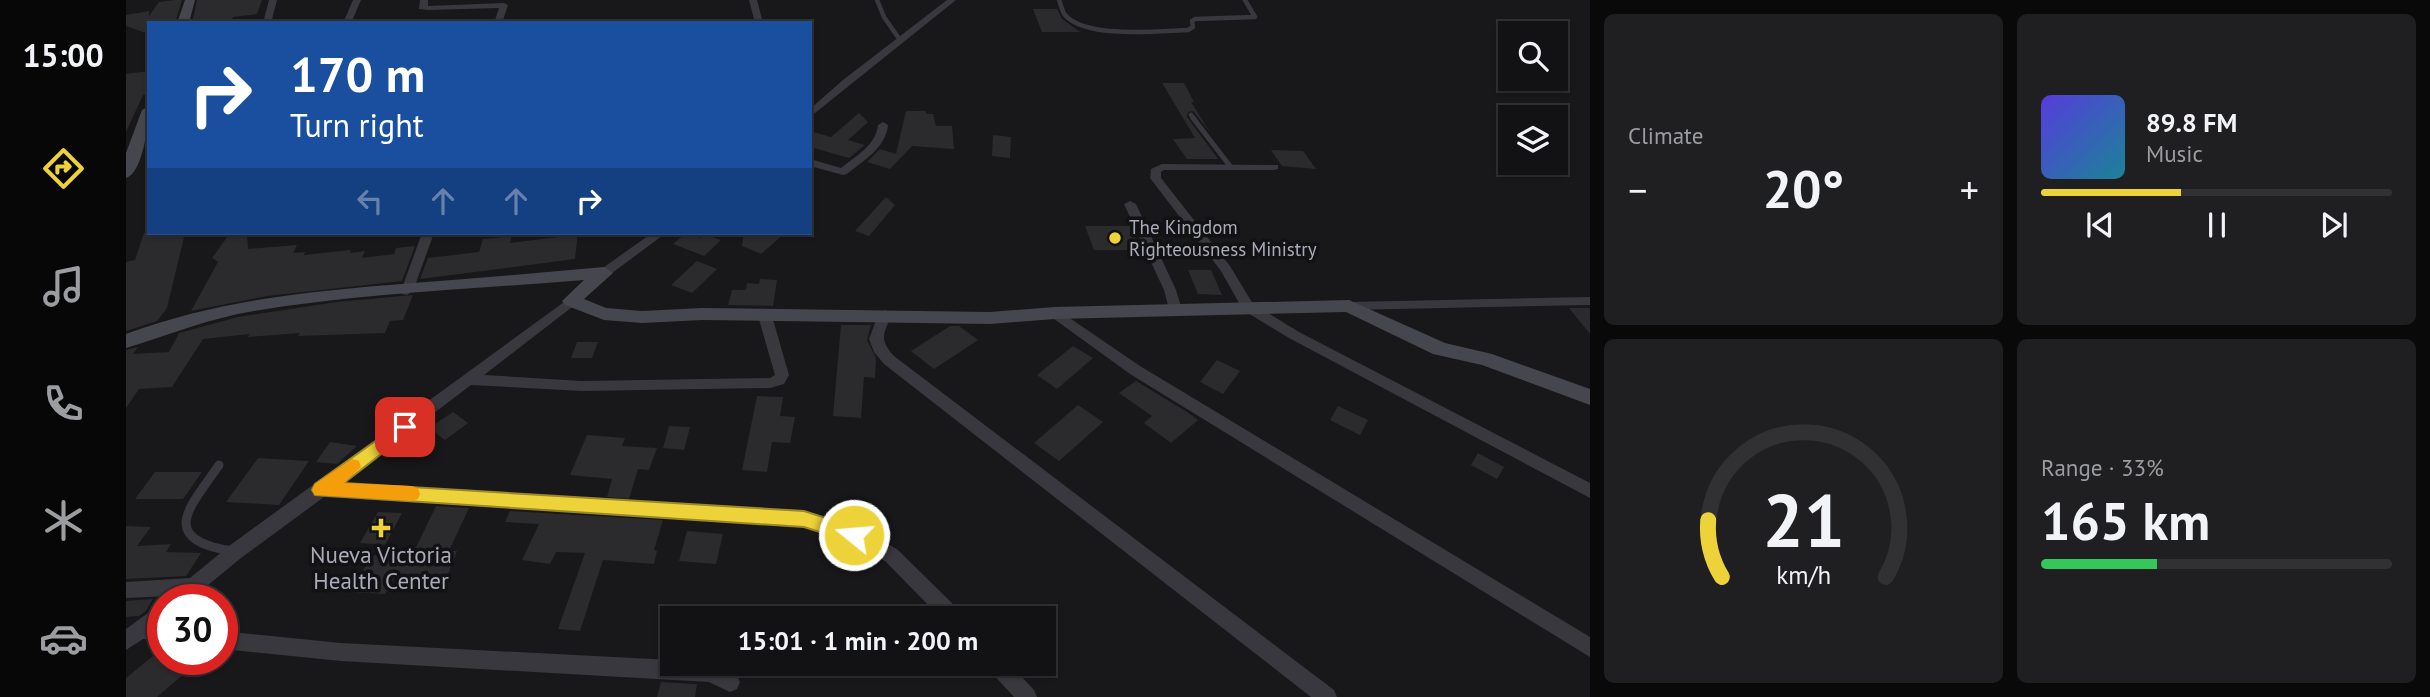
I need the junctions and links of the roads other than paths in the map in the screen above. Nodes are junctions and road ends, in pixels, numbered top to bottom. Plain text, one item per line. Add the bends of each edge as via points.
1 (190, 0) edge
2 (272, 0) edge
3 (357, 0) edge
4 (424, 0) edge
5 (753, 0) edge
6 (877, 0) edge
7 (952, 0) edge
8 (1059, 0) edge
9 (1245, 0) edge
10 (184, 21) edge
11 (267, 21) edge
12 (348, 21) edge
13 (499, 21) edge
14 (758, 21) edge
15 (900, 40) junction
16 (812, 98) edge
17 (825, 101) junction
18 (812, 112) edge
19 (147, 115) edge
20 (1191, 116) dead end
21 (883, 125) dead end
22 (812, 163) edge
23 (1230, 166) junction
24 (1274, 167) dead end
25 (126, 173) edge
26 (1130, 204) dead end
27 (427, 235) edge
28 (657, 235) edge
29 (604, 273) junction
30 (407, 291) junction
31 (571, 301) junction
32 (1590, 301) edge
33 (1349, 306) junction
34 (1248, 307) junction
35 (1175, 310) junction
36 (1055, 313) junction
37 (885, 315) junction
38 (765, 316) junction
39 (126, 341) edge
40 (467, 379) junction
41 (1590, 397) edge
42 (219, 465) dead end
43 (321, 490) junction
44 (1590, 491) edge
45 (235, 552) junction
46 (195, 584) edge
47 (147, 589) edge
48 (126, 590) edge
49 (942, 606) edge
50 (147, 624) edge
51 (133, 636) edge
52 (238, 642) edge
53 (1590, 648) edge
54 (1008, 676) edge
55 (730, 682) dead end
56 (1027, 697) edge
57 (1327, 697) edge

1 - 10 street
2 - 11 street
3 - 12 street
4 - 13 street via 422,7 428,8 504,5
5 - 14 street
6 - 15 lane
7 - 15 street
8 - 9 lane via 1065,14 1083,26 1126,30 1188,30 1195,19 1255,17
15 - 17 street
16 - 17 street
17 - 18 street
19 - 25 street
20 - 23 lane
21 - 22 street via 882,137 842,172
23 - 24 street
23 - 34 street via 1162,167 1155,172
26 - 35 street via 1170,289
27 - 30 street
28 - 29 street
29 - 30 street
29 - 31 street
30 - 39 street via 310,297 230,309
31 - 38 street via 620,317
31 - 40 street
32 - 33 street
33 - 34 street
33 - 41 street via 1440,349 1486,359
34 - 35 street
34 - 44 street
35 - 36 street
36 - 37 street via 990,318
36 - 53 street via 1135,370
37 - 38 street
37 - 57 street via 875,337 876,346 889,360
38 - 40 street via 782,375 770,383 582,386
40 - 43 street
42 - 45 lane via 184,521 200,545
43 - 45 street
43 - 49 street via 804,519 874,544
45 - 46 street
47 - 48 street
50 - 51 street
52 - 55 street via 368,654 709,672
54 - 56 street

